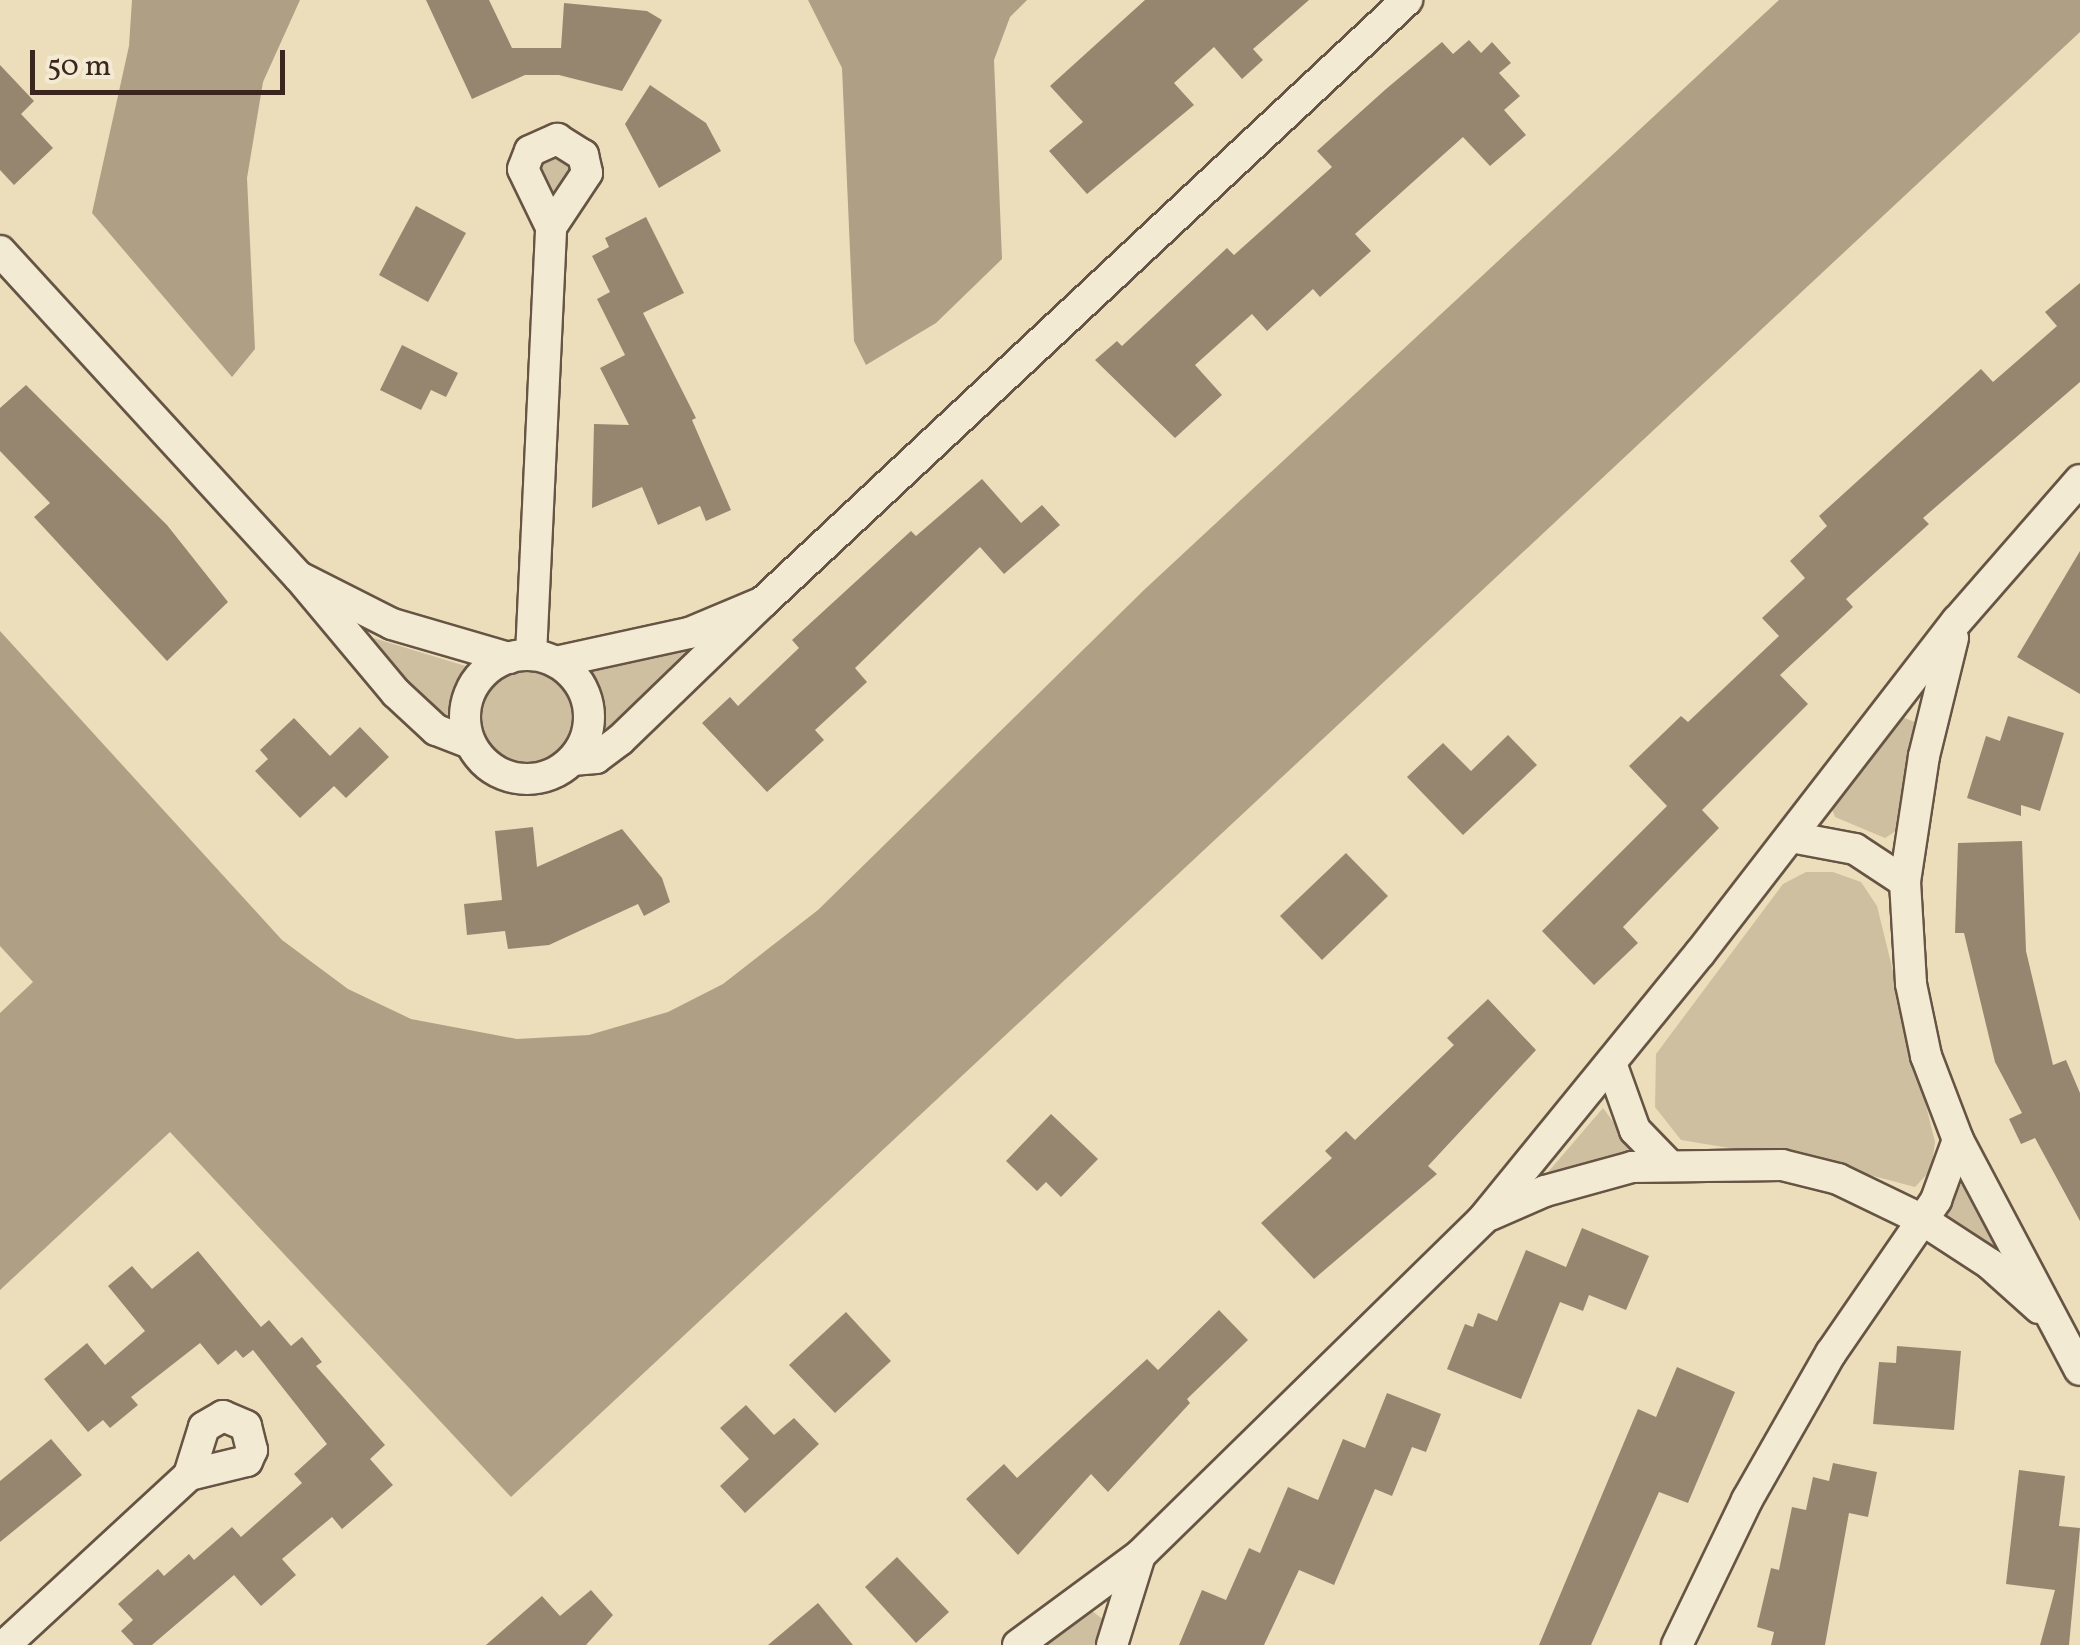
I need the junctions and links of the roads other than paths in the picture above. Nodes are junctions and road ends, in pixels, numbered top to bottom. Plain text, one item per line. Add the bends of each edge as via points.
1 (1407, 0) edge
2 (552, 226) dead end
3 (0, 251) edge
4 (2080, 480) edge
5 (300, 576) junction
6 (763, 602) junction
7 (1958, 621) junction
8 (532, 658) junction
9 (470, 743) junction
10 (572, 760) junction
11 (1791, 836) junction
12 (1905, 882) junction
13 (1611, 1063) junction
14 (1958, 1140) junction
15 (1667, 1164) junction
16 (1921, 1218) junction
17 (1483, 1219) junction
18 (2056, 1324) junction
19 (2080, 1370) edge
20 (190, 1475) dead end
21 (1140, 1555) junction
22 (5, 1645) edge
23 (1018, 1645) edge
24 (1112, 1645) edge
25 (1677, 1645) edge

1 - 6 street
2 - 8 street
3 - 5 street
4 - 7 street
5 - 8 street via 392,624
5 - 9 street via 396,693 436,730
6 - 8 street via 688,633
6 - 10 street via 620,740 596,758
7 - 11 street
7 - 12 street via 1924,756
8 - 9 street via 481,674 464,710
8 - 10 street via 573,675 590,714 588,734
9 - 10 street via 485,765 523,780 544,778
11 - 12 street via 1855,849
11 - 13 street
12 - 14 street via 1911,984 1926,1056
13 - 15 street via 1635,1130
13 - 17 street
14 - 16 street via 1951,1168
14 - 18 street
15 - 16 street via 1782,1166 1838,1179
15 - 17 street via 1545,1192
16 - 18 street via 1990,1264
16 - 25 street via 1862,1302 1746,1500
17 - 21 street
18 - 19 street
20 - 22 street
21 - 23 street
21 - 24 street

